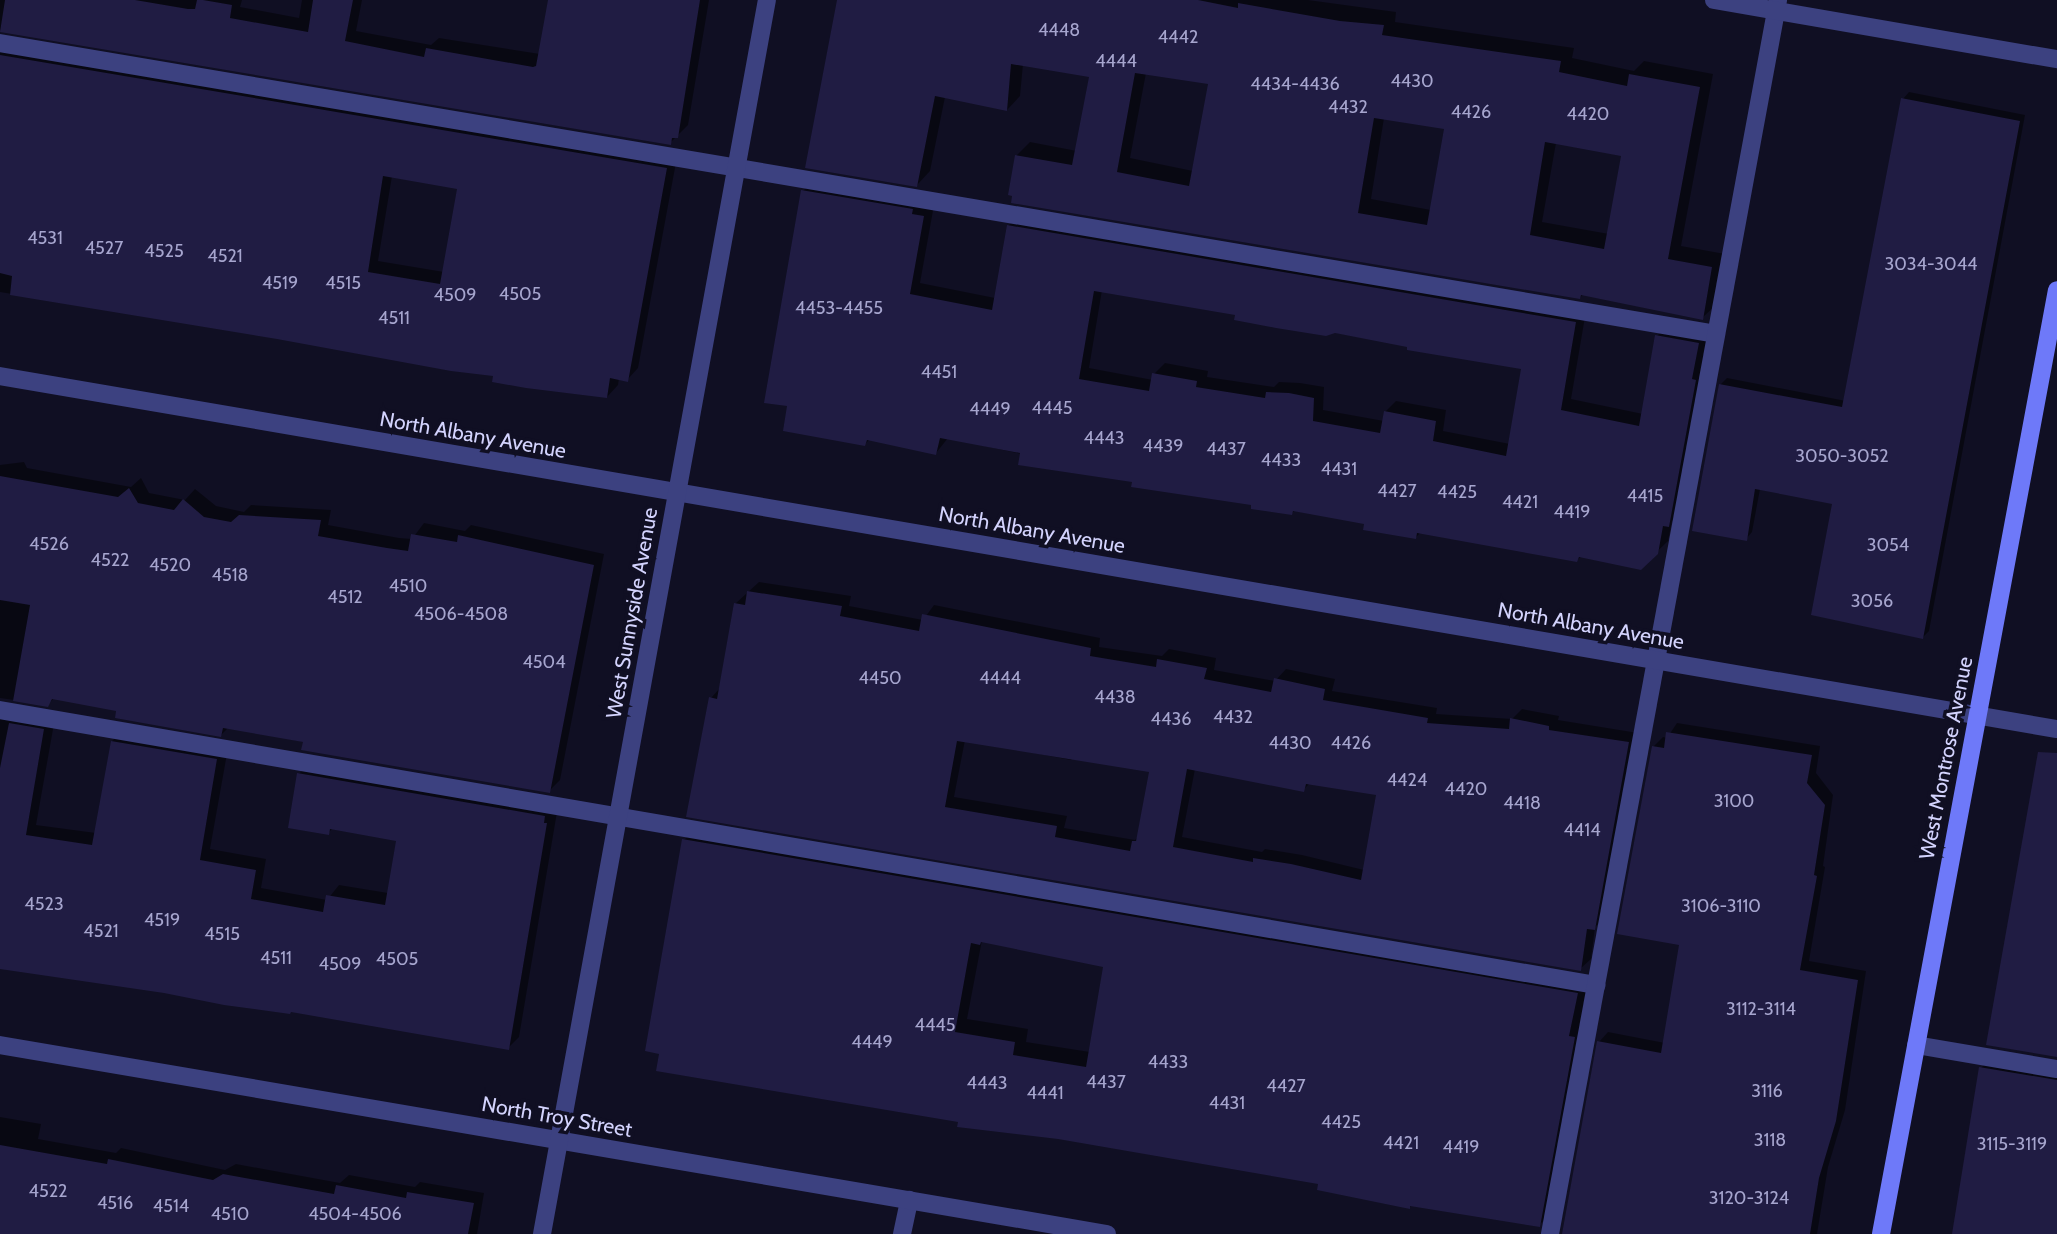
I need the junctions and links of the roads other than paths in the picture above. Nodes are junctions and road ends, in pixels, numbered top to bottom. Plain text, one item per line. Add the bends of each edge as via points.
1 (767, 0) edge
2 (1714, 0) edge
3 (1777, 5) edge
4 (0, 43) edge
5 (2057, 59) edge
6 (736, 168) junction
7 (2057, 290) edge
8 (1716, 334) junction
9 (0, 376) edge
10 (677, 493) junction
11 (1656, 660) junction
12 (0, 710) edge
13 (1978, 715) junction
14 (2057, 729) edge
15 (618, 818) junction
16 (1595, 985) junction
17 (0, 1045) edge
18 (1916, 1045) junction
19 (2057, 1069) edge
20 (559, 1140) junction
21 (909, 1200) junction
22 (542, 1234) edge
23 (902, 1234) edge
24 (1107, 1234) edge
25 (1550, 1234) edge
26 (1881, 1234) edge

1 - 6 street, West Sunnyside Avenue
2 - 3 street
3 - 5 street
3 - 8 street
4 - 6 street
6 - 8 street
6 - 10 street, West Sunnyside Avenue
7 - 13 main road, West Montrose Avenue
8 - 11 street
9 - 10 street, North Albany Avenue
10 - 11 street, North Albany Avenue
10 - 15 street, West Sunnyside Avenue
11 - 13 street, North Albany Avenue
11 - 16 street
12 - 15 street
13 - 14 street, North Albany Avenue
13 - 18 main road, West Montrose Avenue
15 - 16 street
15 - 20 street, West Sunnyside Avenue
16 - 25 street
17 - 20 street, North Troy Street
18 - 19 street
18 - 26 main road, West Montrose Avenue
20 - 21 street, North Troy Street
20 - 22 street, West Sunnyside Avenue
21 - 23 street
21 - 24 street, North Troy Street

